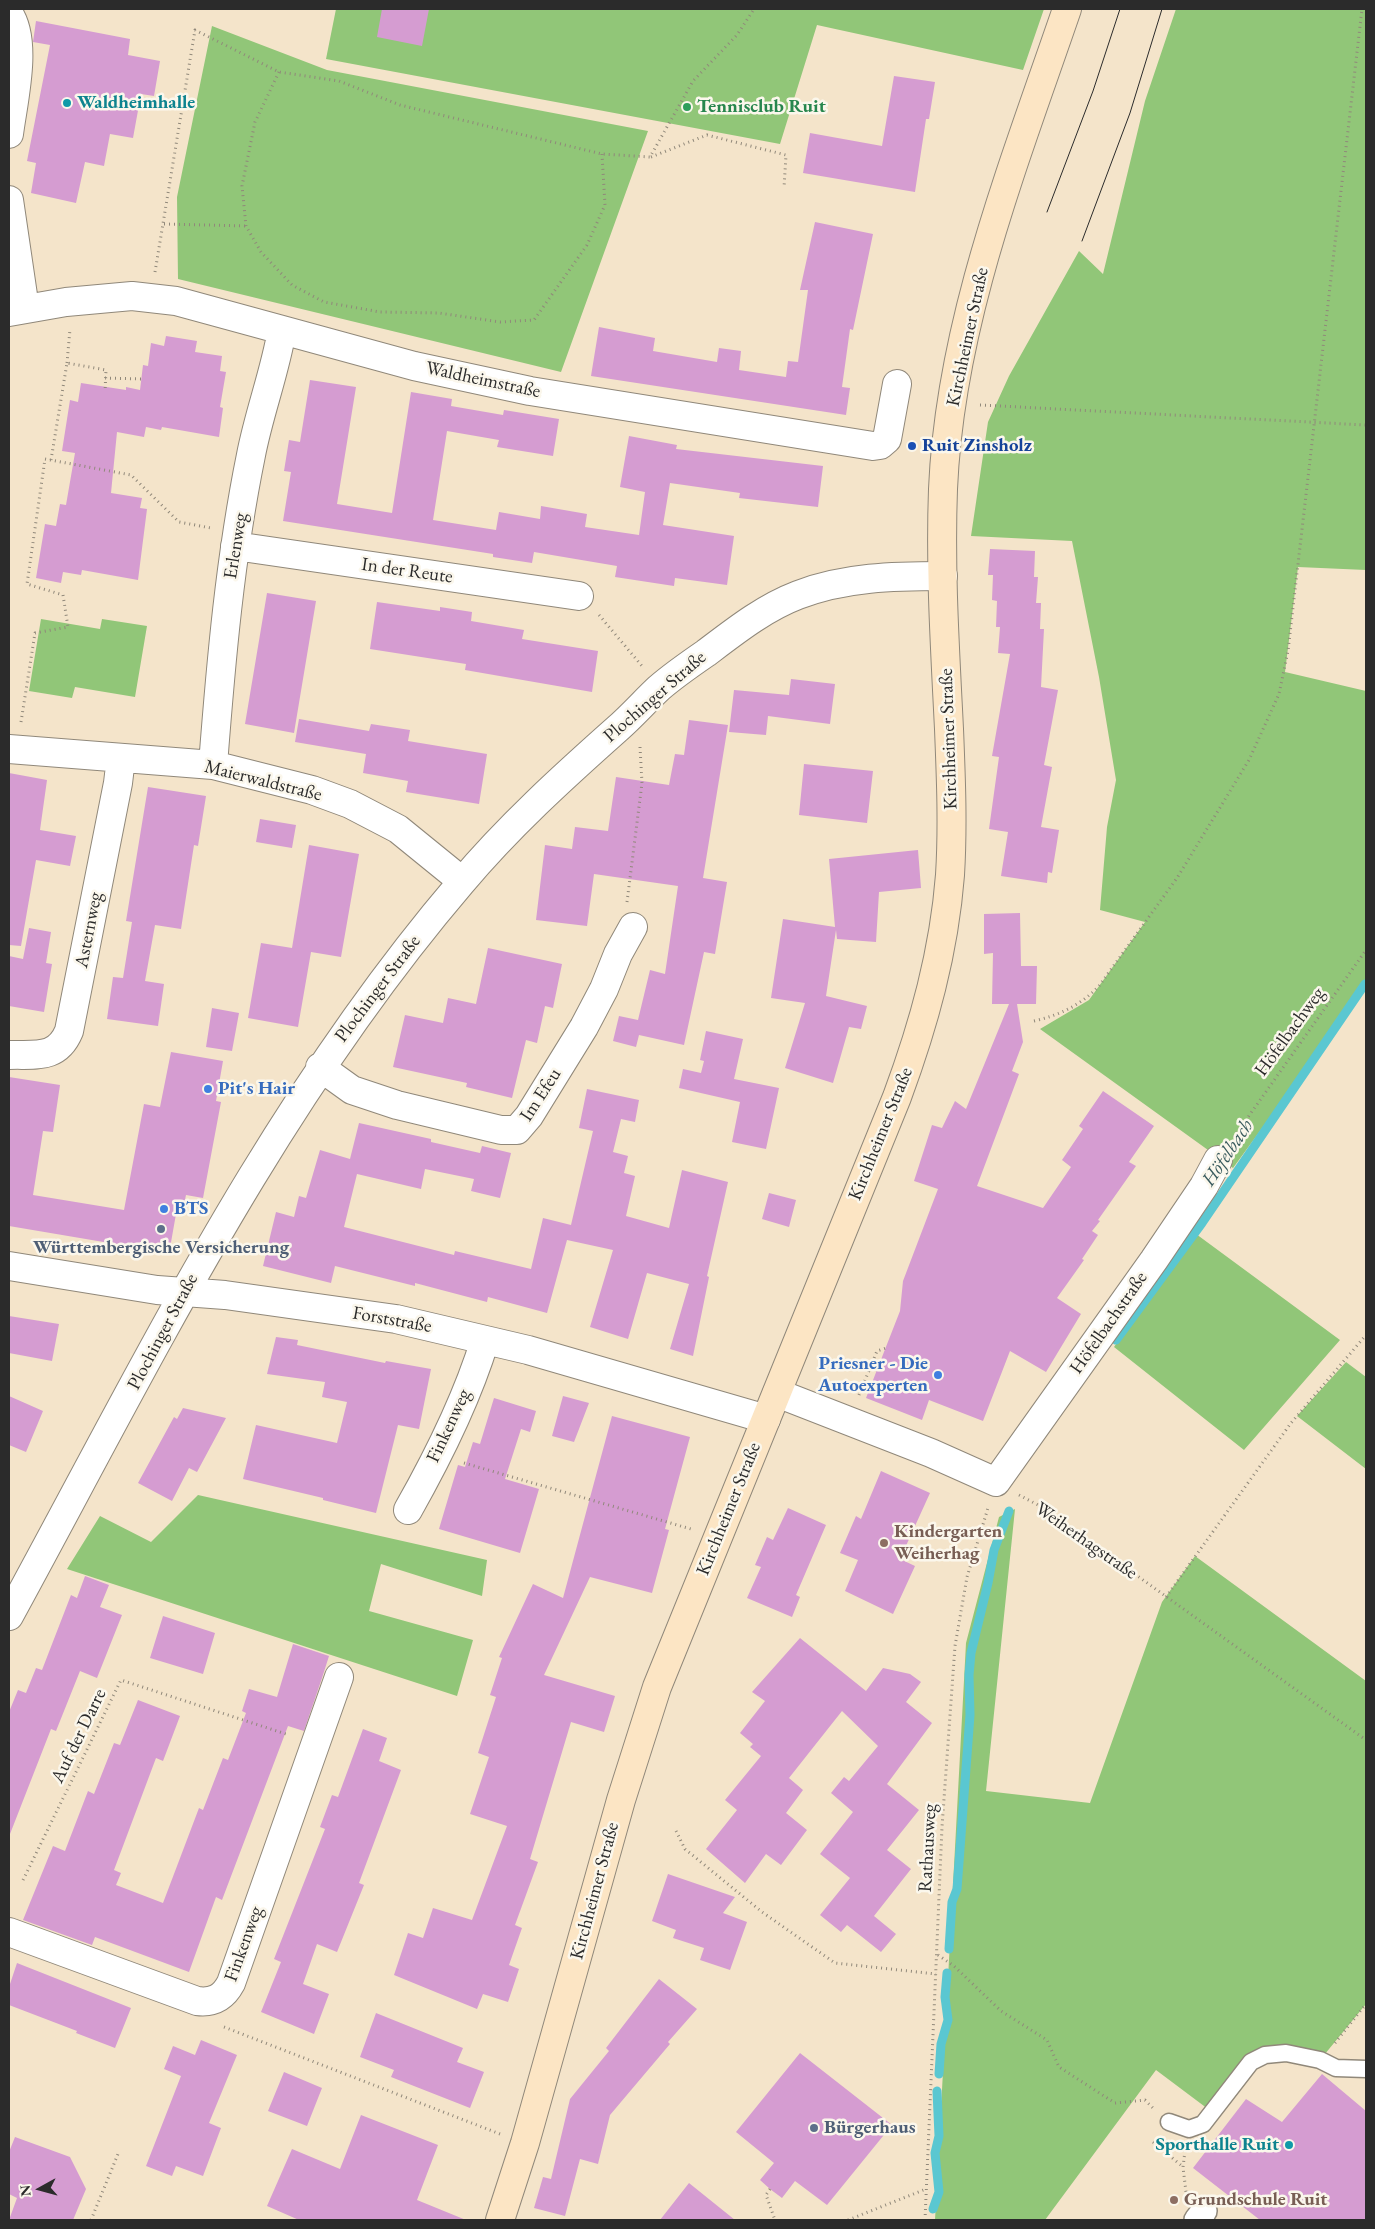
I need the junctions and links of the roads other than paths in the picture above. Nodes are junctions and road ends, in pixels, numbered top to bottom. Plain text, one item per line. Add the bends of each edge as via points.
1 (1067, 9) edge
2 (9, 14) edge
3 (9, 134) edge
4 (9, 200) edge
5 (17, 310) edge
6 (282, 330) junction
7 (897, 384) dead end
8 (236, 539) junction
9 (943, 576) junction
10 (579, 596) road end
11 (13, 750) edge
12 (121, 758) junction
13 (213, 765) junction
14 (462, 881) junction
15 (634, 927) road end
16 (9, 1055) edge
17 (320, 1067) junction
18 (1218, 1160) dead end
19 (9, 1266) edge
20 (185, 1290) junction
21 (485, 1340) junction
22 (777, 1393) junction
23 (766, 1419) junction
24 (408, 1510) dead end
25 (9, 1616) edge
26 (339, 1677) dead end
27 (9, 1932) edge
28 (1366, 2069) edge
29 (1169, 2122) road end
30 (500, 2220) edge

1 - 9 main road, Kirchheimer Straße via 993,229 966,328 946,451
2 - 3 street via 18,51
4 - 5 street, Waldheimstraße
5 - 6 street, Waldheimstraße via 132,296 176,300
6 - 7 street, Waldheimstraße via 414,366 530,391 873,446 887,439
6 - 8 street, Erlenweg via 251,454
8 - 10 street, In der Reute
8 - 13 street, Erlenweg via 221,653
9 - 14 street, Plochinger Straße via 874,578 821,587 799,594 755,617 660,688 551,788
9 - 22 main road, Kirchheimer Straße via 952,831 950,875 939,957 921,1030 897,1097
11 - 12 street, Maierwaldstraße
12 - 13 street, Maierwaldstraße
12 - 16 street, Asternweg via 69,1031 64,1043 56,1050
13 - 14 street, Maierwaldstraße via 312,790 373,815 411,839
14 - 17 street, Plochinger Straße via 381,981
15 - 17 street, Im Efeu via 584,1027 517,1130 501,1130 397,1105 352,1090
17 - 20 street, Plochinger Straße via 260,1160
18 - 22 street, Höfelbachstraße via 1154,1260 996,1482
19 - 20 street, Forststraße via 157,1290
20 - 21 street, Forststraße via 396,1319
20 - 25 street, Plochinger Straße
21 - 23 street, Forststraße
21 - 24 street, Finkenweg via 478,1364
22 - 23 main road, Kirchheimer Straße
23 - 30 main road, Kirchheimer Straße via 638,1743 526,2143
26 - 27 street, Finkenweg via 226,1993 207,2002 180,1995
28 - 29 lane via 1336,2068 1320,2060 1286,2053 1265,2055 1251,2062 1203,2124 1190,2129

